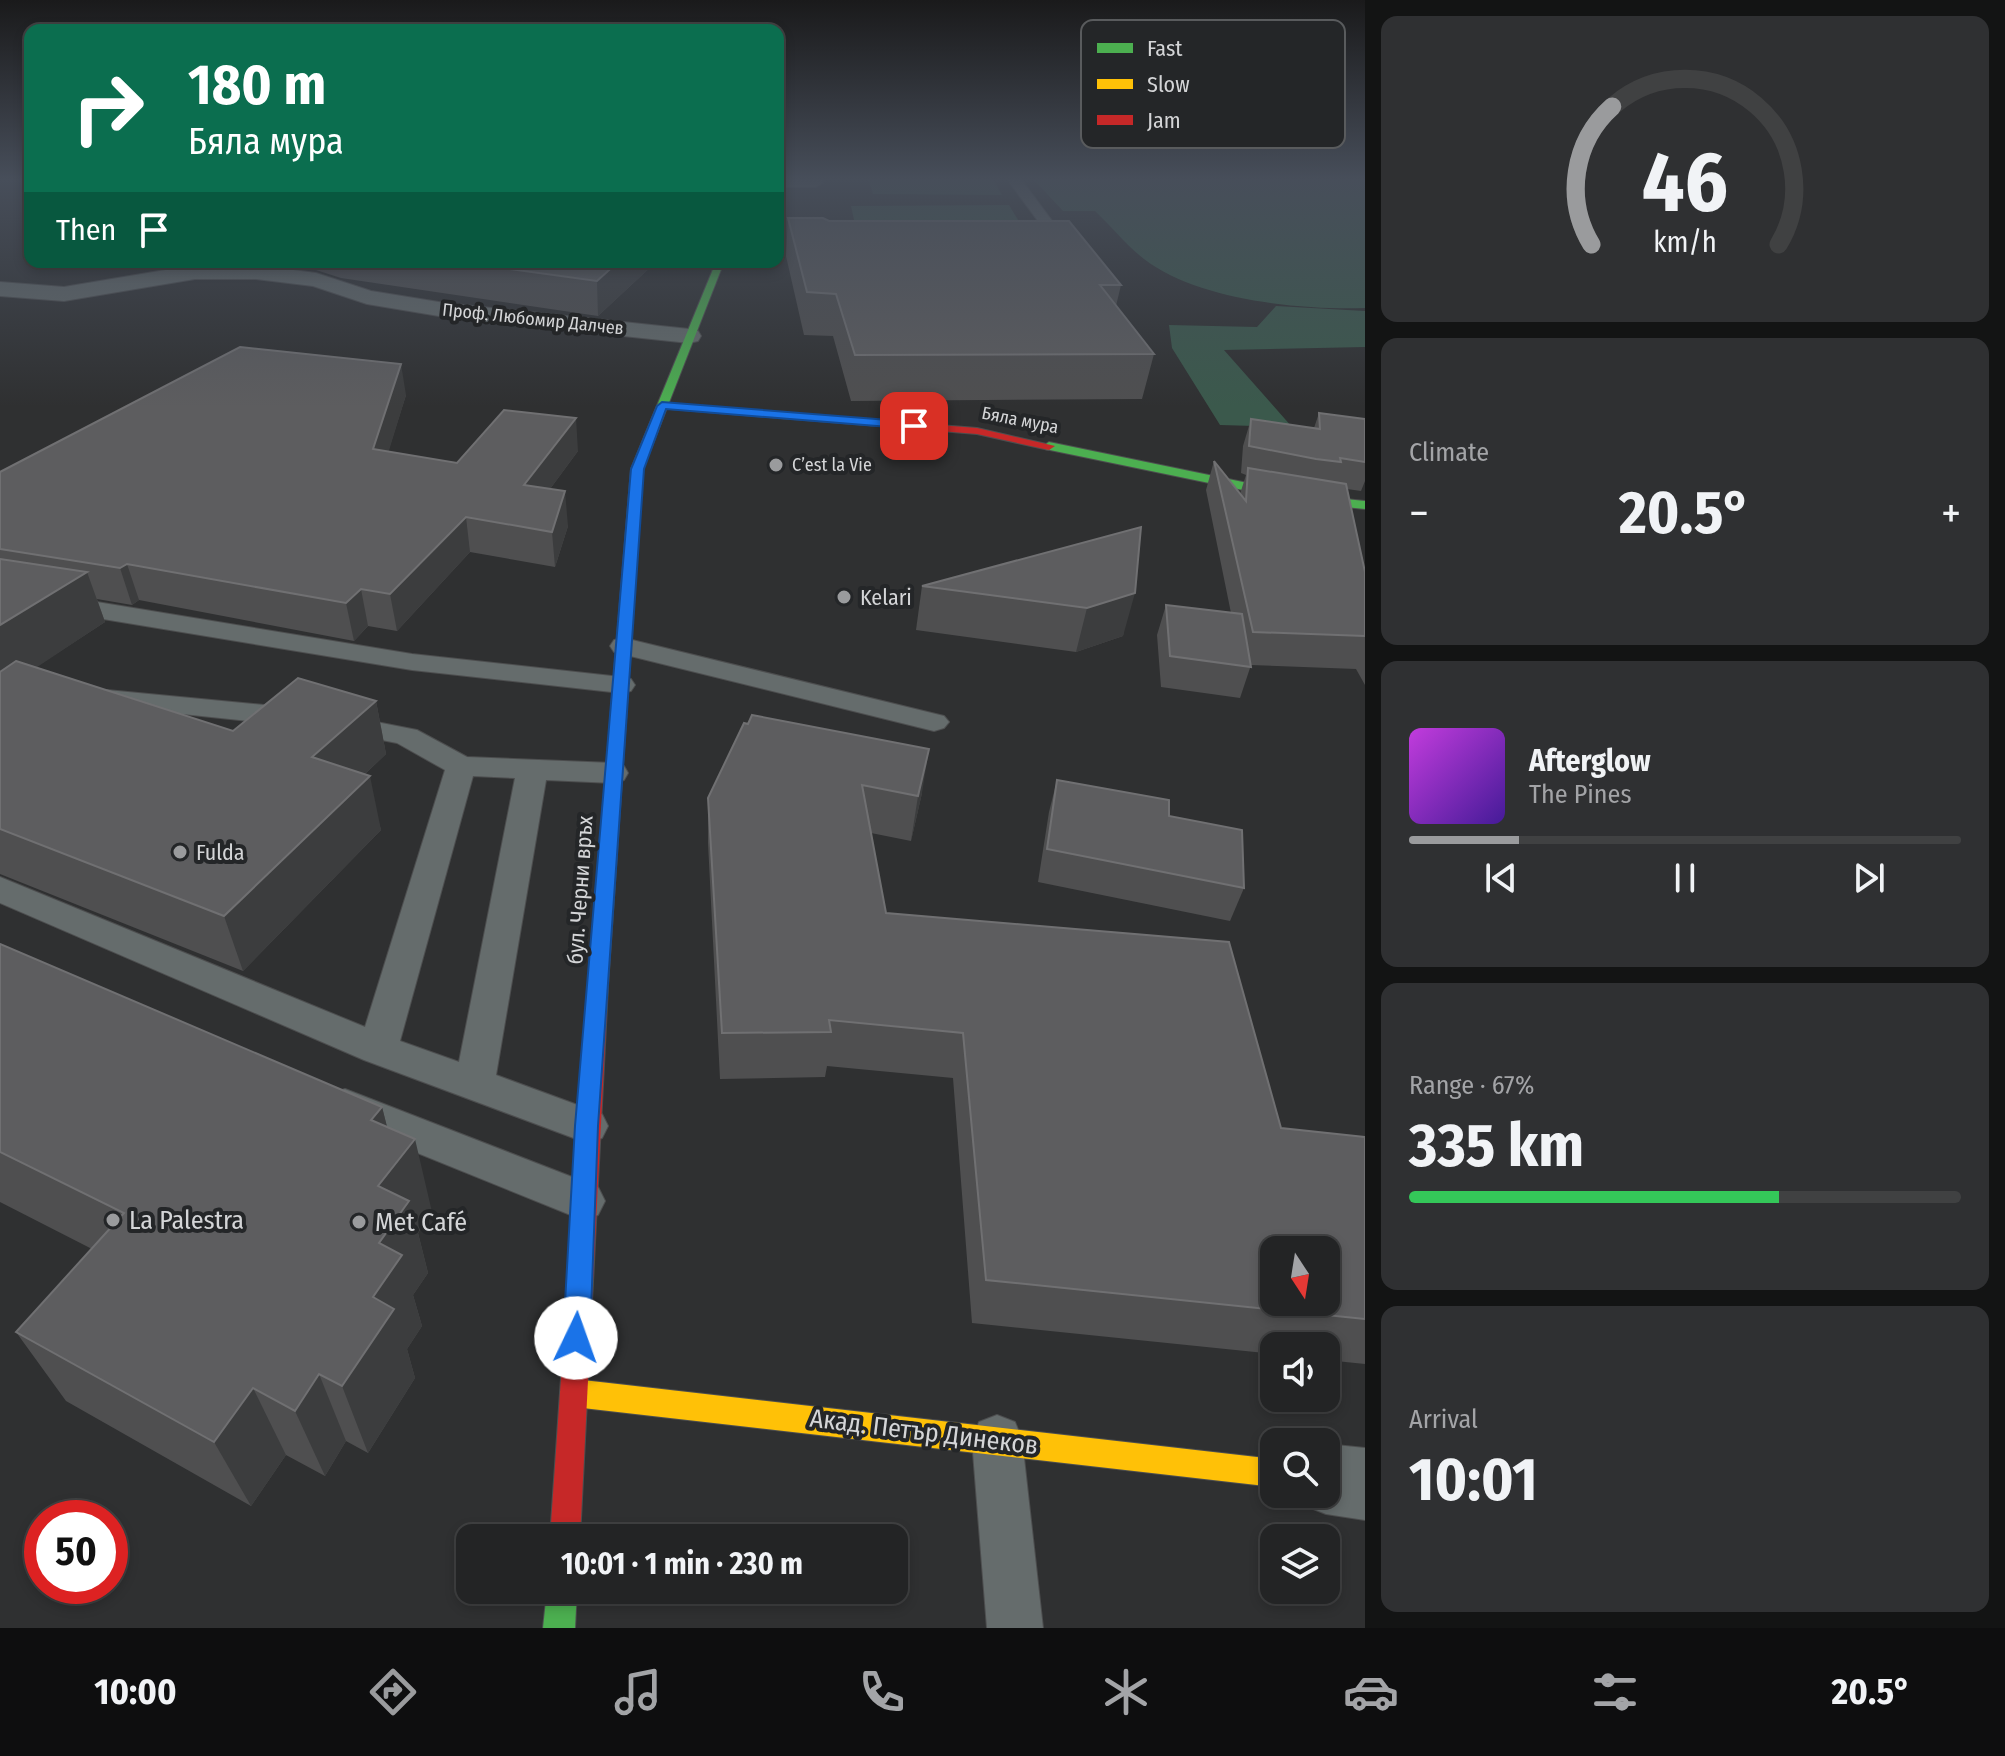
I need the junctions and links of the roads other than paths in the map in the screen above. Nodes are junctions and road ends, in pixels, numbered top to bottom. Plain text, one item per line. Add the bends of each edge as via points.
1 (1064, 255) edge
2 (717, 268) edge
3 (1084, 274) edge
4 (0, 289) edge
5 (689, 336) junction
6 (662, 406) junction
7 (1365, 505) edge
8 (0, 594) edge
9 (624, 646) junction
10 (621, 685) junction
11 (73, 695) edge
12 (934, 722) dead end
13 (461, 766) junction
14 (532, 769) junction
15 (613, 773) junction
16 (0, 889) edge
17 (378, 1049) junction
18 (474, 1085) junction
19 (306, 1090) edge
20 (587, 1126) junction
21 (583, 1201) junction
22 (574, 1393) junction
23 (997, 1440) junction
24 (1260, 1471) edge
25 (1340, 1481) edge
26 (1365, 1484) edge
27 (566, 1524) edge
28 (561, 1604) edge
29 (559, 1628) edge
30 (1015, 1628) edge

1 - 3 lane
2 - 5 main road, бул. Черни връх
4 - 5 street, Проф. Любомир Далчев via 64,294 195,272 256,272 445,310
5 - 6 main road, бул. Черни връх
6 - 7 main road, Бяла мура via 977,431 1306,499
6 - 9 main road, бул. Черни връх via 637,469
8 - 10 lane via 412,662
9 - 10 main road, бул. Черни връх
9 - 12 lane
10 - 15 main road, бул. Черни връх
11 - 13 lane via 307,718 406,736
13 - 14 lane
13 - 17 lane
14 - 15 lane
14 - 18 lane
15 - 20 main road, бул. Черни връх
16 - 17 lane
17 - 18 lane
18 - 20 lane
19 - 21 lane
20 - 21 main road, бул. Черни връх
21 - 22 main road, бул. Черни връх
22 - 23 main road, Акад. Петър Динеков
22 - 27 main road, бул. Черни връх
23 - 24 main road, Акад. Петър Динеков
23 - 30 lane
25 - 26 street
28 - 29 main road

